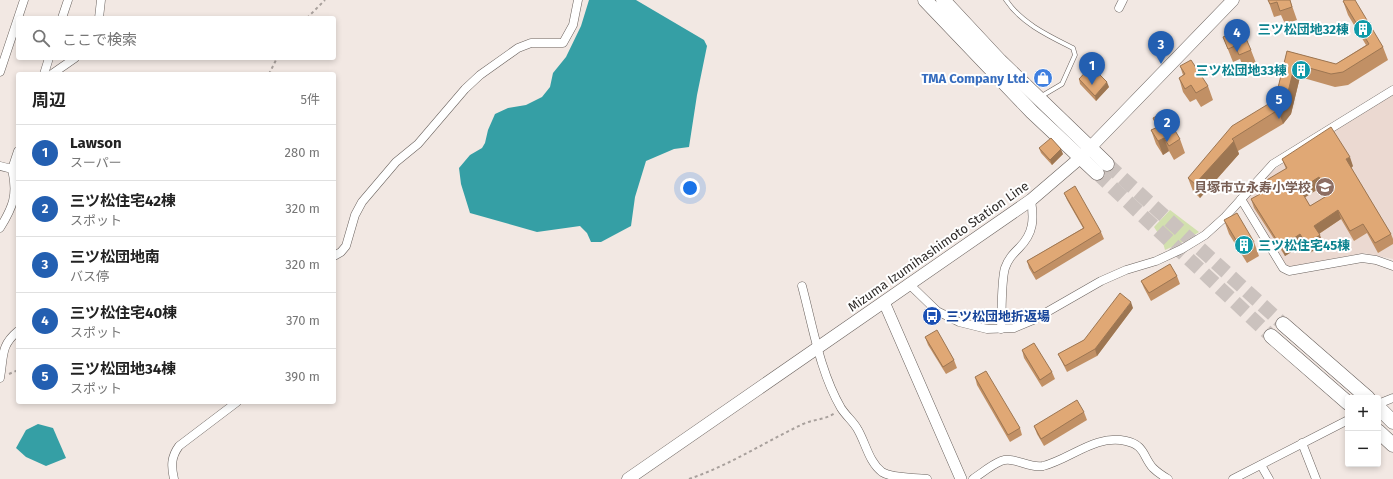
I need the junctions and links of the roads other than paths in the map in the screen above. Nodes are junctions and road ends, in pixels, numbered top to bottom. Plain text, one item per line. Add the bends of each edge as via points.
1 (24, 0) edge
2 (68, 0) edge
3 (101, 0) edge
4 (578, 0) edge
5 (925, 0) edge
6 (943, 0) edge
7 (1006, 0) edge
8 (1233, 0) edge
9 (19, 16) edge
10 (63, 16) edge
11 (99, 16) edge
12 (16, 24) edge
13 (48, 60) edge
14 (72, 60) edge
15 (0, 72) edge
16 (45, 72) edge
17 (55, 72) edge
18 (1393, 90) edge
19 (1038, 98) junction
20 (1084, 153) junction
21 (16, 157) edge
22 (0, 166) edge
23 (1102, 168) tunnel mouth
24 (12, 170) junction
25 (1242, 199) junction
26 (1031, 200) junction
27 (0, 228) edge
28 (336, 255) edge
29 (1393, 266) edge
30 (908, 283) junction
31 (802, 286) dead end
32 (884, 302) junction
33 (1283, 324) tunnel mouth
34 (1000, 329) junction
35 (16, 332) edge
36 (1271, 336) tunnel mouth
37 (818, 347) junction
38 (0, 378) edge
39 (1365, 395) edge
40 (1393, 398) edge
41 (1345, 401) edge
42 (234, 404) edge
43 (1381, 404) edge
44 (1381, 409) edge
45 (1345, 422) edge
46 (1393, 422) edge
47 (1381, 434) edge
48 (1302, 443) junction
49 (1393, 445) edge
50 (1261, 465) junction
51 (174, 479) edge
52 (628, 479) edge
53 (927, 479) edge
54 (961, 479) edge
55 (973, 479) edge
56 (1168, 479) edge
57 (1233, 479) edge
58 (1269, 479) edge
59 (1316, 479) edge

1 - 9 street
2 - 10 street
3 - 11 street
4 - 28 street via 573,25 563,43 531,43 518,48 465,89 418,144 396,162 362,202 355,215 346,246
5 - 20 highway via 1032,112
6 - 19 highway
7 - 19 lane via 1012,10 1044,34 1073,48 1075,55 1062,84
8 - 20 main road, Mizuma Izumihashimoto Station Line
12 - 15 street
13 - 16 street
14 - 17 street
18 - 25 street via 1273,164
19 - 20 highway
20 - 23 highway
20 - 26 main road, Mizuma Izumihashimoto Station Line
21 - 24 street
22 - 24 street
24 - 27 street via 15,197
25 - 29 street via 1283,268 1289,271 1362,258
25 - 34 street via 1205,235 1182,249 1101,281 1033,320 1014,328
26 - 30 main road, Mizuma Izumihashimoto Station Line
26 - 34 street via 1034,217 1031,232 1011,256 1005,268
30 - 32 main road, Mizuma Izumihashimoto Station Line
30 - 34 street via 937,311 959,322 987,329
31 - 37 street
32 - 37 main road, Mizuma Izumihashimoto Station Line
32 - 54 street
33 - 39 highway
35 - 38 street via 4,345
36 - 41 highway
37 - 52 main road, Mizuma Izumihashimoto Station Line
37 - 53 street via 841,409 858,429 874,462 883,472 893,476
40 - 43 street
42 - 51 street via 179,446 174,454 172,466
44 - 46 highway
45 - 48 street
47 - 49 highway
48 - 50 street
48 - 59 street
50 - 57 street
50 - 58 street
55 - 56 street via 1003,460 1043,466 1087,446 1109,440 1127,441 1142,448 1153,468

